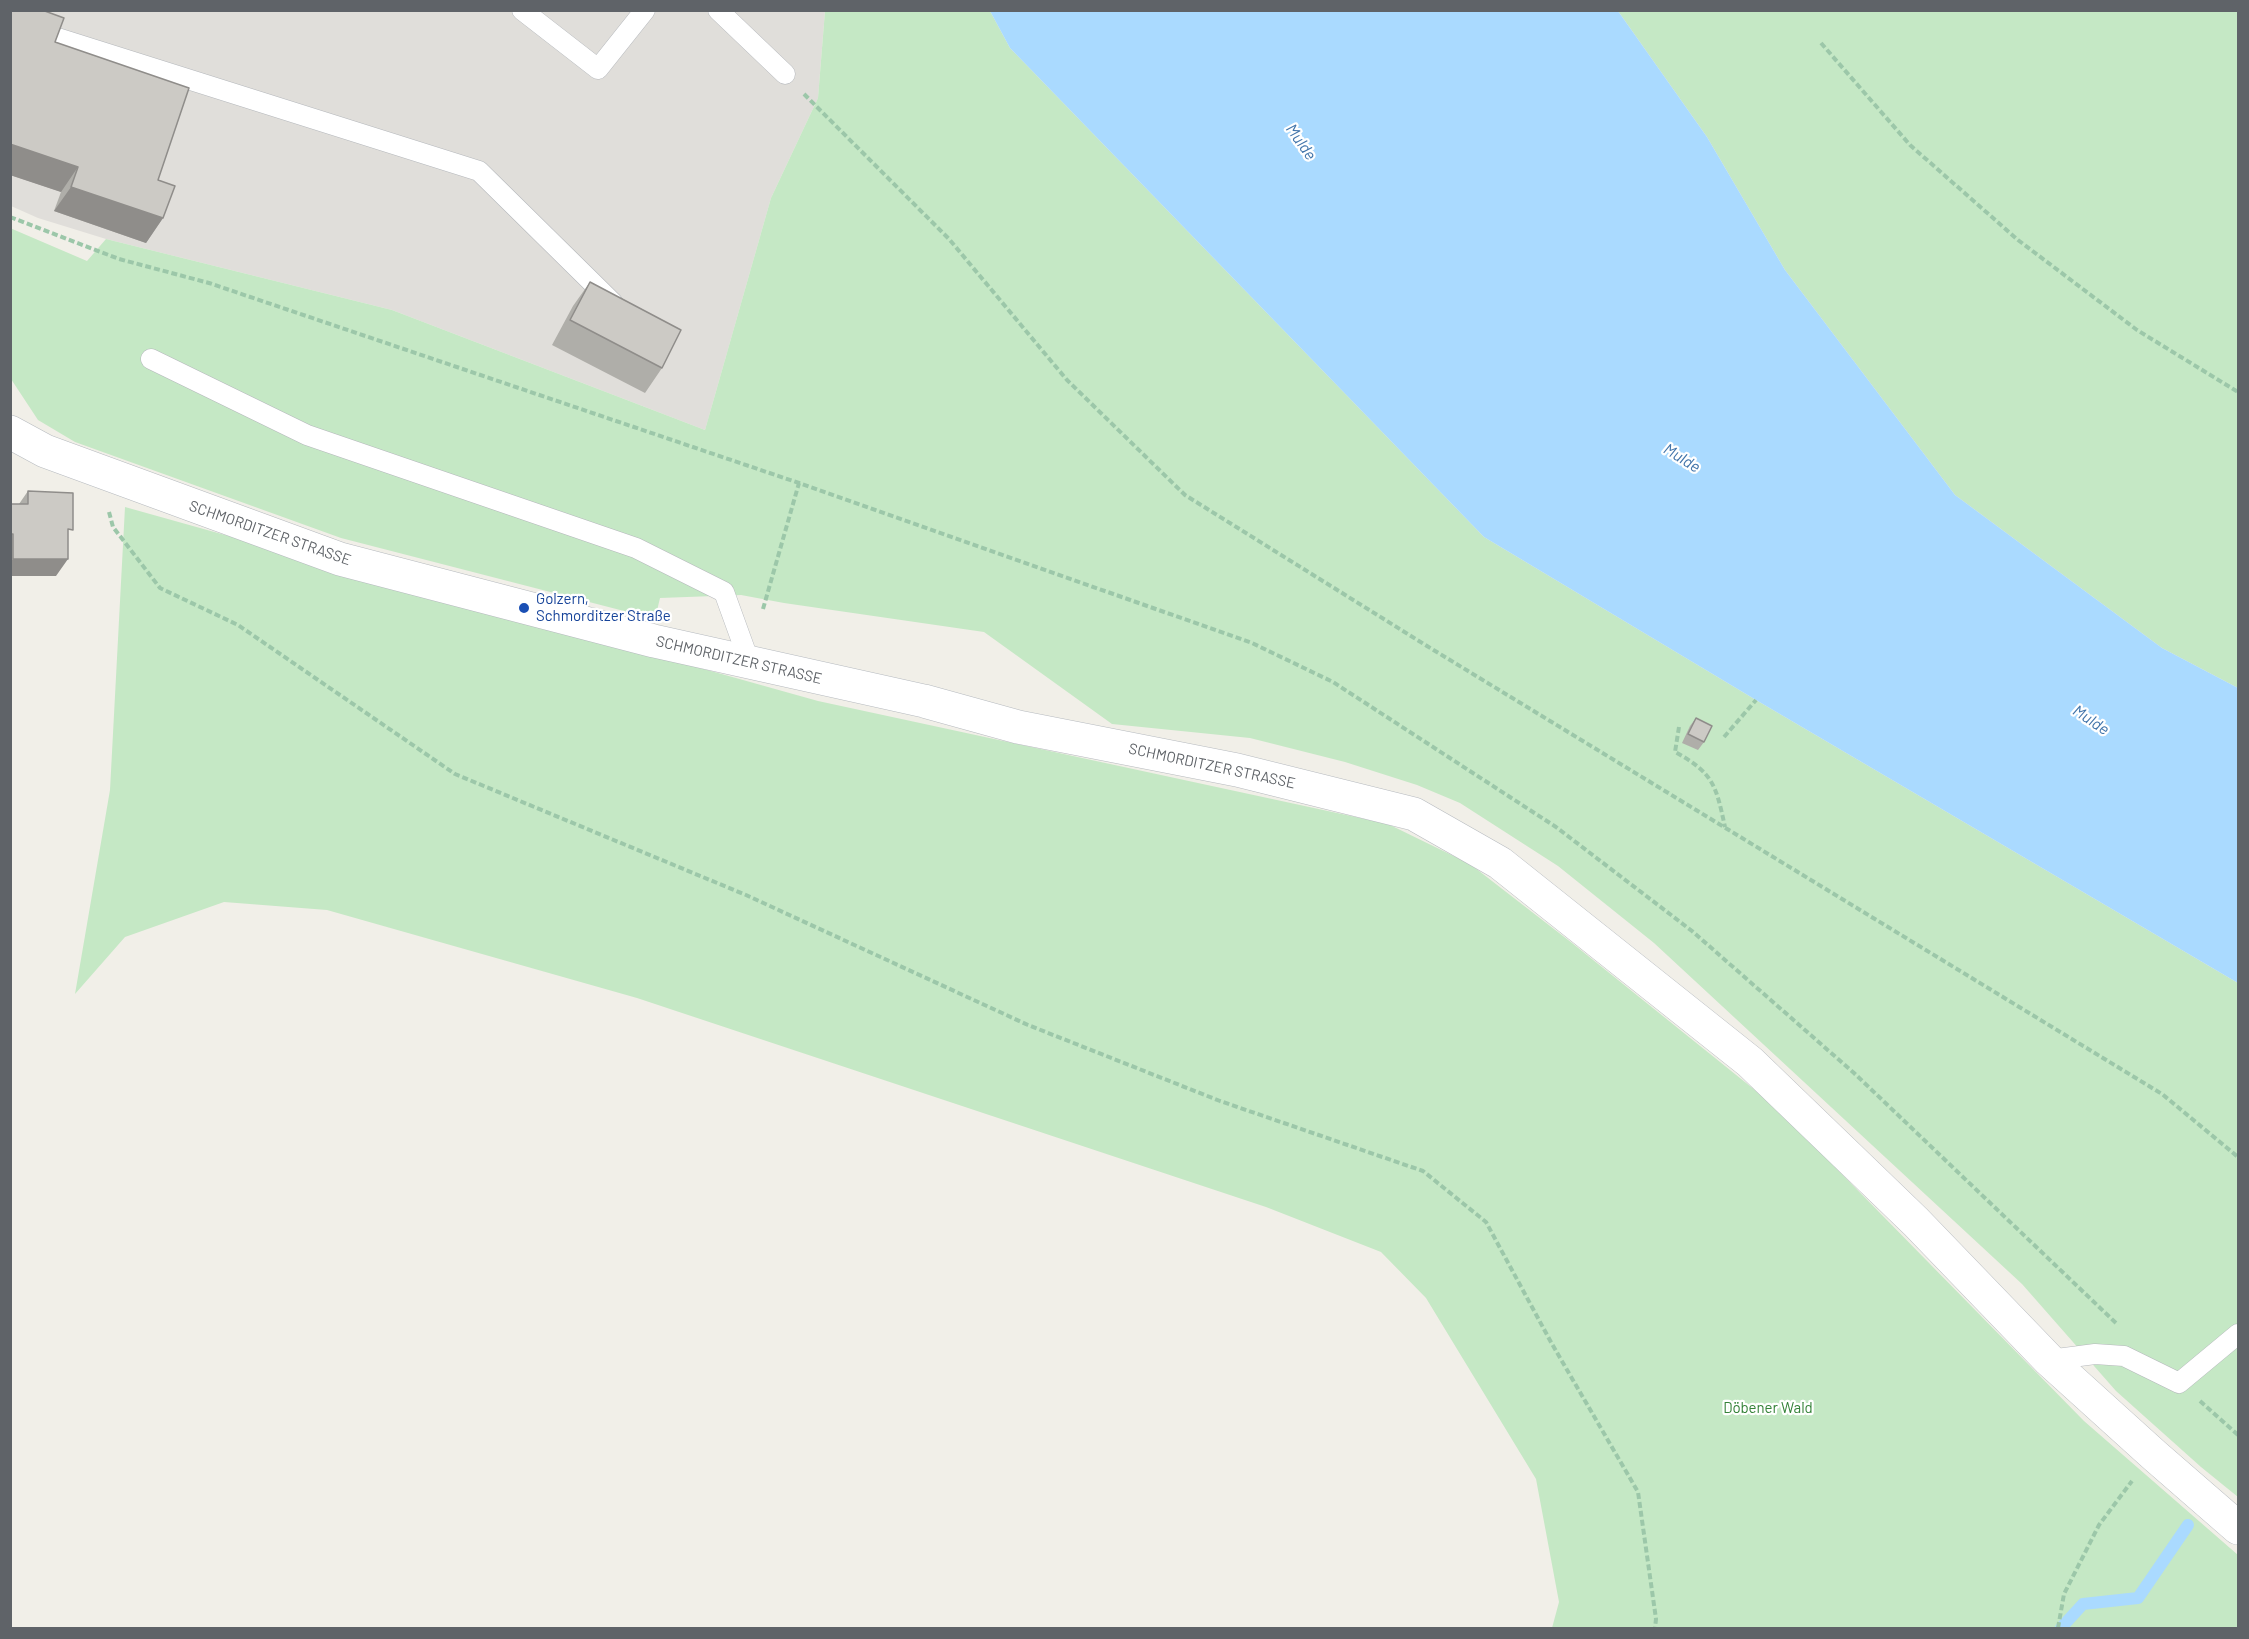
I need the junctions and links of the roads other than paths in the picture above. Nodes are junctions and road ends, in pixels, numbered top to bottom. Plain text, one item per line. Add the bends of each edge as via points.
1 (522, 10) edge
2 (645, 10) edge
3 (718, 10) edge
4 (10, 23) edge
5 (785, 75) road end
6 (624, 313) edge
7 (151, 359) dead end
8 (10, 432) edge
9 (749, 661) junction
10 (2238, 1334) edge
11 (2049, 1360) junction
12 (2238, 1528) edge

1 - 2 lane via 598,69
3 - 5 lane
4 - 6 lane via 478,171
7 - 9 lane via 307,435 636,548 724,592
8 - 9 main road, SCHMORDITZER STRASSE via 96,471 340,560 654,641
9 - 11 main road, SCHMORDITZER STRASSE via 924,701 1017,727 1237,770 1414,814 1500,863 1750,1062 1916,1222
10 - 11 lane via 2180,1383 2124,1356 2095,1354
11 - 12 main road, SCHMORDITZER STRASSE

